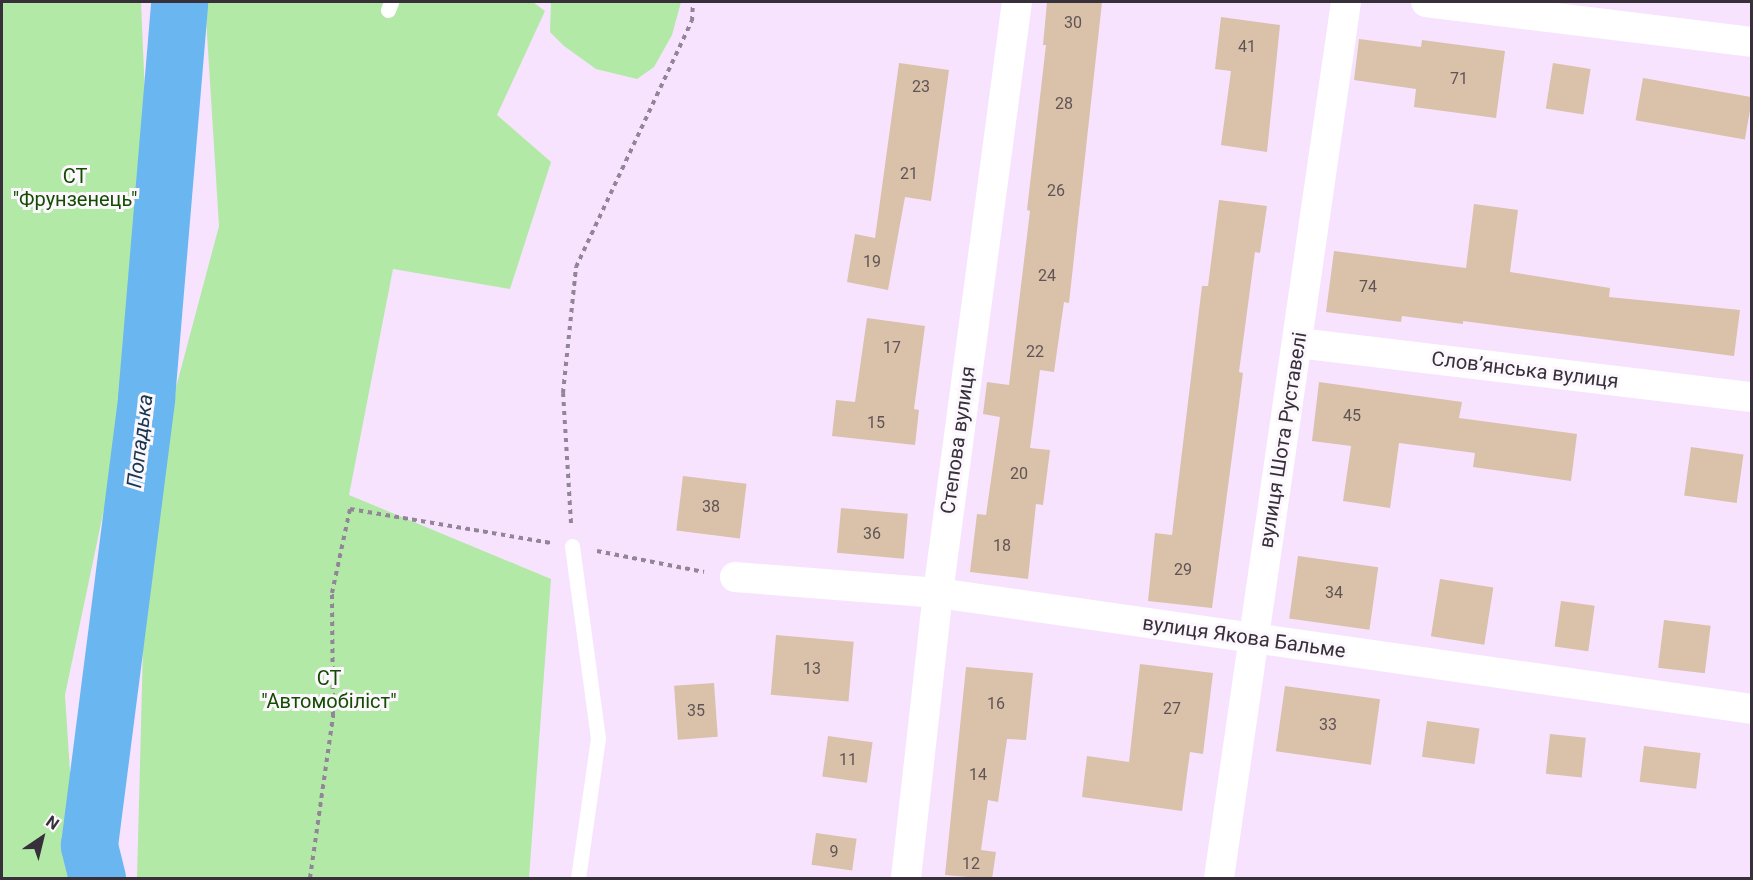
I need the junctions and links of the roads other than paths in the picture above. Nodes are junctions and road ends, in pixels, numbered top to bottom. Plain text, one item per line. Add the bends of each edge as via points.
1 (1017, 2) edge
2 (1346, 2) edge
3 (1426, 2) edge
4 (1752, 42) edge
5 (1298, 343) junction
6 (1752, 397) edge
7 (572, 546) road end
8 (735, 577) road end
9 (938, 593) junction
10 (1253, 638) junction
11 (1752, 709) edge
12 (578, 879) edge
13 (906, 879) edge
14 (1219, 879) edge

1 - 9 street, Степова вулиця
2 - 5 street, вулиця Шота Руставелі
3 - 4 street
5 - 6 street, Словʼянська вулиця
5 - 10 street, вулиця Шота Руставелі
7 - 12 lane via 598,738
8 - 9 street, вулиця Якова Бальме
9 - 10 street, вулиця Якова Бальме
9 - 13 street, Степова вулиця
10 - 11 street, вулиця Якова Бальме
10 - 14 street, вулиця Шота Руставелі

